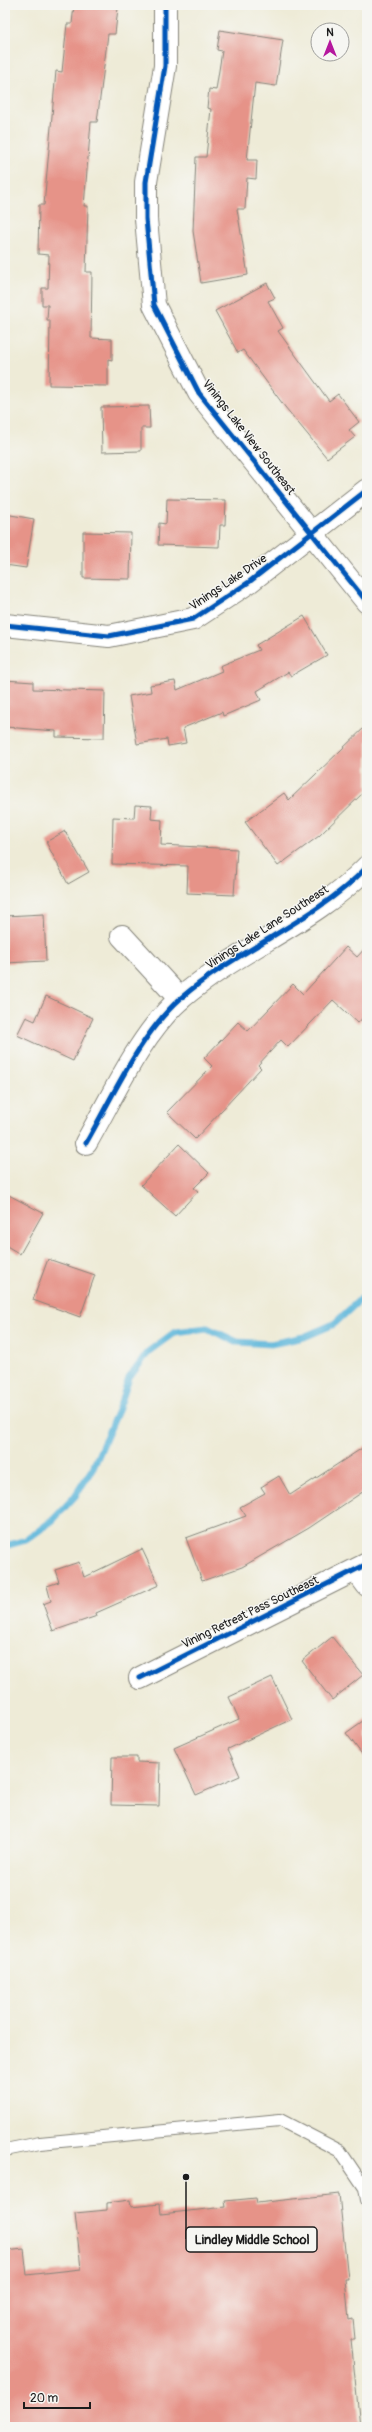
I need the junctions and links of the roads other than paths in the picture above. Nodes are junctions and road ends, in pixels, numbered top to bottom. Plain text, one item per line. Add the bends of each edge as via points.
1 (165, 5) edge
2 (367, 490) edge
3 (312, 533) junction
4 (367, 602) edge
5 (5, 625) edge
6 (367, 867) edge
7 (122, 936) dead end
8 (180, 999) junction
9 (86, 1143) dead end
10 (364, 1573) edge
11 (140, 1678) dead end
12 (5, 2150) edge
13 (367, 2200) edge

1 - 3 street, Vinings Lake View Southeast via 165,66 146,182 146,219 154,305 199,393
2 - 3 street, Vinings Lake Drive
3 - 4 street, Vinings Lake View Southeast
3 - 5 street, Vinings Lake Drive via 249,582 193,618 109,636
6 - 8 street, Vinings Lake Lane Southeast via 352,883 317,910 244,952
7 - 8 street
8 - 9 street, Vinings Lake Lane Southeast via 156,1026 134,1058
10 - 11 street, Vining Retreat Pass Southeast
12 - 13 lane via 40,2143 280,2120 340,2152 365,2188

